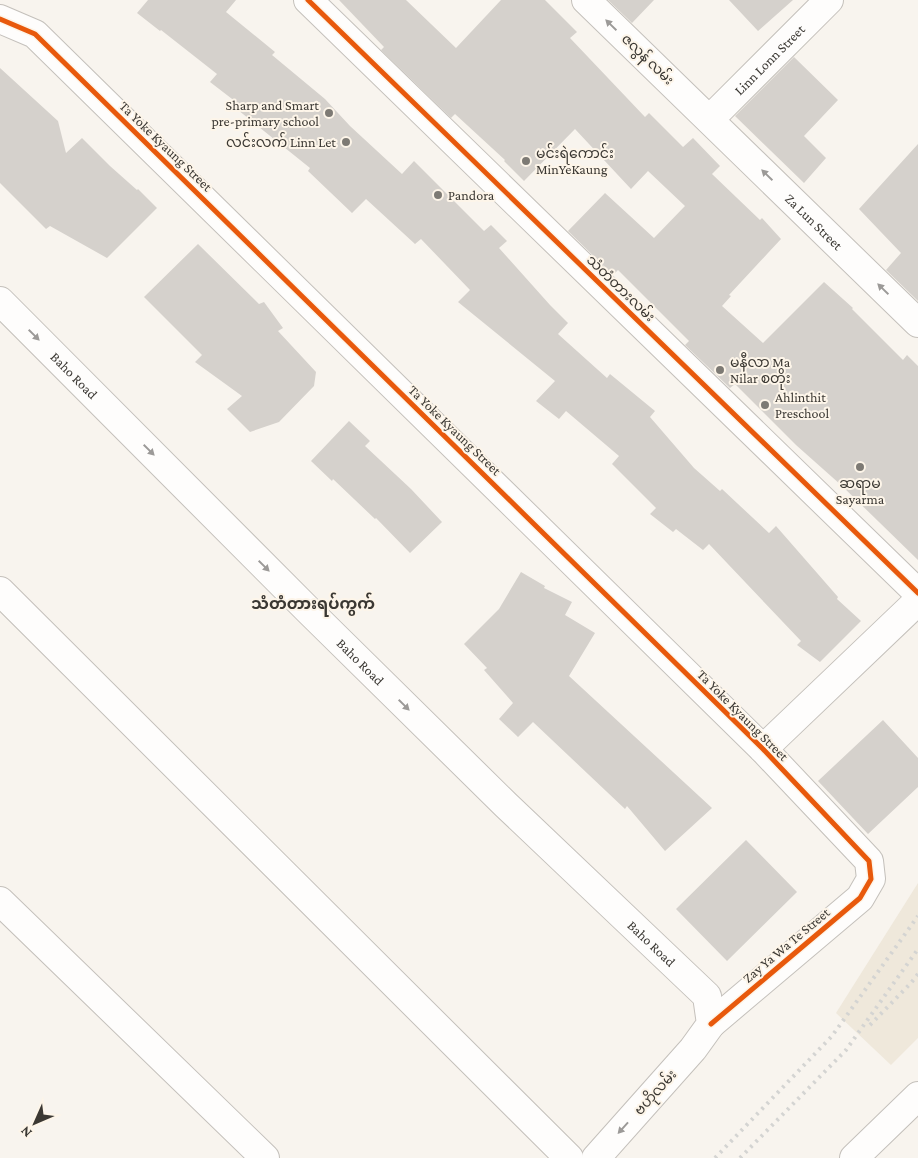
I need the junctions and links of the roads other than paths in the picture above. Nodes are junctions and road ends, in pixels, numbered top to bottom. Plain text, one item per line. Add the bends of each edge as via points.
1 (308, 0) edge
2 (586, 0) edge
3 (830, 0) edge
4 (0, 19) edge
5 (710, 119) junction
6 (0, 301) edge
7 (918, 323) edge
8 (0, 591) edge
9 (918, 593) edge
10 (918, 601) edge
11 (763, 749) junction
12 (871, 879) joint
13 (0, 901) edge
14 (711, 1024) junction
15 (918, 1096) edge
16 (265, 1158) edge
17 (569, 1158) edge
18 (596, 1158) edge
19 (854, 1158) edge

1 - 9 street, သံတံတားလမ်း
5 -> 2 street, ဇလွန် လမ်း
3 - 5 street, Linn Lonn Street
4 - 11 street, Ta Yoke Kyaung Street via 36,34
7 -> 5 street, Za Lun Street
6 -> 14 street, Baho Road via 484,784 708,996
8 - 17 street
10 - 11 street
11 - 12 street, Ta Yoke Kyaung Street via 869,861
12 - 14 street, Zay Ya Wa Te Street via 860,898
13 - 16 street
14 -> 18 street, ဗဟိုလမ်း via 693,1049
15 - 19 street

